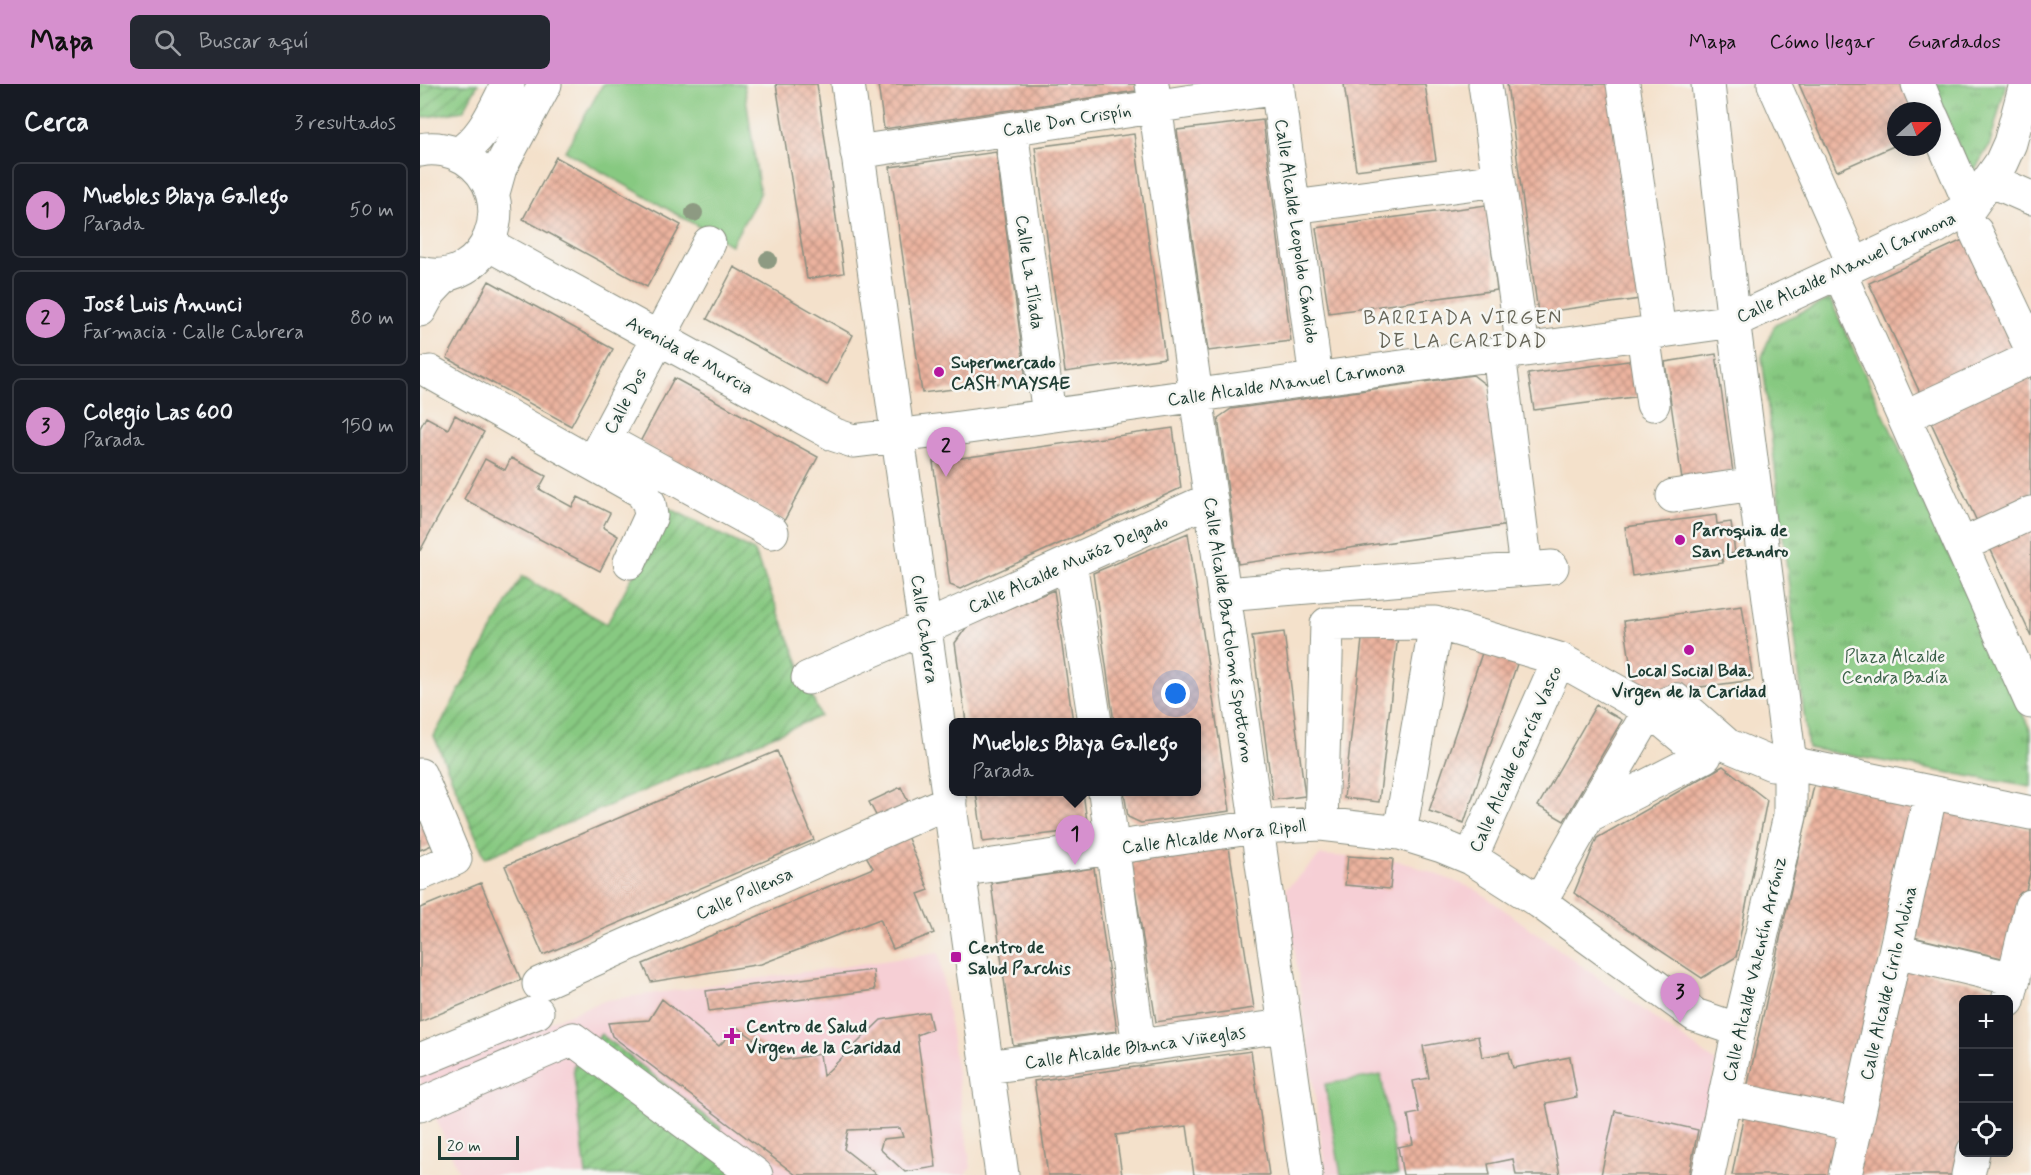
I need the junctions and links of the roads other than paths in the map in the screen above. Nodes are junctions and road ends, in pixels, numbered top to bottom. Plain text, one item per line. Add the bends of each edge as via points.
1 (508, 84) edge
2 (545, 84) edge
3 (848, 84) edge
4 (1485, 84) edge
5 (1623, 84) edge
6 (1708, 84) edge
7 (1774, 84) edge
8 (1917, 84) edge
9 (2026, 84) edge
10 (1277, 86) edge
11 (1153, 95) edge
12 (1925, 102) edge
13 (1011, 130) junction
14 (1941, 134) edge
15 (420, 150) edge
16 (857, 152) junction
17 (458, 154) junction
18 (1499, 180) junction
19 (493, 193) junction
20 (2031, 198) edge
21 (1979, 206) junction
22 (1293, 207) junction
23 (709, 243) dead end
24 (488, 244) junction
25 (1846, 269) junction
26 (433, 274) edge
27 (420, 310) edge
28 (1734, 321) junction
29 (1651, 333) junction
30 (659, 337) junction
31 (2031, 348) edge
32 (1511, 352) junction
33 (2031, 358) edge
34 (430, 372) dead end
35 (1316, 379) junction
36 (1196, 395) junction
37 (1653, 404) dead end
38 (1049, 415) junction
39 (1904, 417) junction
40 (898, 436) junction
41 (598, 452) junction
42 (1754, 484) junction
43 (1673, 496) dead end
44 (1211, 499) junction
45 (2031, 513) edge
46 (772, 532) dead end
47 (1962, 545) junction
48 (630, 562) dead end
49 (1070, 562) junction
50 (1224, 594) junction
51 (1436, 623) junction
52 (925, 628) junction
53 (1559, 660) junction
54 (808, 678) dead end
55 (2031, 702) edge
56 (1650, 710) junction
57 (1094, 718) edge
58 (1781, 763) junction
59 (420, 775) edge
60 (1931, 792) junction
61 (949, 794) edge
62 (949, 796) edge
63 (1106, 796) edge
64 (950, 801) junction
65 (2031, 813) edge
66 (1588, 816) junction
67 (1322, 824) junction
68 (1257, 827) junction
69 (1400, 833) junction
70 (1114, 847) junction
71 (1471, 858) junction
72 (958, 870) junction
73 (420, 874) edge
74 (1540, 902) junction
75 (2031, 906) edge
76 (1896, 951) junction
77 (2011, 990) edge
78 (1284, 1026) junction
79 (1739, 1030) junction
80 (1139, 1047) junction
81 (420, 1060) edge
82 (987, 1067) junction
83 (1725, 1097) junction
84 (420, 1105) edge
85 (1857, 1125) junction
86 (1972, 1157) edge
87 (756, 1175) edge
88 (1002, 1175) edge
89 (1306, 1175) edge
90 (1708, 1175) edge
91 (1845, 1175) edge
92 (1968, 1175) edge

1 - 17 street via 480,136
2 - 19 street via 500,168
3 - 16 street, Calle Cabrera
4 - 18 street
5 - 29 street
6 - 28 street
7 - 25 street
8 - 12 street
9 - 21 street via 2010,143
10 - 11 street, Calle Don Crispín
10 - 22 street, Calle Alcalde Leopoldo Cándido
11 - 13 street, Calle Don Crispín
11 - 36 street, Calle Alcalde Bartolomé Spottorno
13 - 16 street, Calle Don Crispín
13 - 38 street, Calle La Ilíada
14 - 21 street
15 - 17 street via 441,149
16 - 40 street, Calle Cabrera
17 - 19 street via 473,163
18 - 22 street
18 - 32 street
19 - 24 street via 496,210
20 - 21 street
21 - 25 street, Calle Alcalde Manuel Carmona
21 - 31 street
22 - 35 street, Calle Alcalde Leopoldo Cándido
23 - 30 street, Calle Dos
24 - 26 street via 470,263
24 - 30 street, Avenida de Murcia
25 - 28 street, Calle Alcalde Manuel Carmona
25 - 39 street
26 - 27 street via 430,292
28 - 29 street, Calle Alcalde Manuel Carmona
28 - 42 street
29 - 32 street, Calle Alcalde Manuel Carmona
29 - 37 street
30 - 40 street, Avenida de Murcia via 835,435 853,441
30 - 41 street, Calle Dos
32 - 35 street, Calle Alcalde Manuel Carmona
32 - 50 street via 1539,568
33 - 39 street
34 - 41 street
35 - 36 street, Calle Alcalde Manuel Carmona
36 - 38 street, Calle Alcalde Manuel Carmona
36 - 44 street, Calle Alcalde Bartolomé Spottorno
38 - 40 street, Calle Alcalde Manuel Carmona
39 - 47 street
40 - 52 street, Calle Cabrera
41 - 46 street
41 - 48 street via 649,503 651,516
42 - 43 street
42 - 58 street
44 - 49 street, Calle Alcalde Muñóz Delgado
44 - 50 street, Calle Alcalde Bartolomé Spottorno
45 - 47 street
47 - 55 street
49 - 52 street, Calle Alcalde Muñóz Delgado
49 - 57 street
50 - 68 street, Calle Alcalde Bartolomé Spottorno
51 - 53 street
51 - 67 street via 1327,624
51 - 69 street
52 - 54 street, Calle Alcalde Muñóz Delgado
52 - 61 street, Calle Cabrera
53 - 56 street
53 - 71 street, Calle Alcalde García Vasco
56 - 58 street via 1676,700 1728,745
56 - 66 street
56 - 66 street via 1705,756
58 - 60 street
58 - 79 street, Calle Alcalde Valentín Arróniz via 1790,816
59 - 73 street via 455,859
60 - 65 street
60 - 76 street, Calle Alcalde Cirilo Molina
62 - 64 street, Calle Cabrera
63 - 70 street
64 - 72 street, Calle Cabrera
64 - 81 street, Calle Pollensa via 538,998
66 - 74 street
67 - 68 street, Calle Alcalde Mora Ripoll
67 - 69 street, Calle Alcalde Mora Ripoll
68 - 70 street, Calle Alcalde Mora Ripoll
68 - 78 street, Calle Alcalde Bartolomé Spottorno
69 - 71 street, Calle Alcalde Mora Ripoll
70 - 72 street, Calle Alcalde Mora Ripoll
70 - 80 street
71 - 74 street, Calle Alcalde Mora Ripoll
72 - 82 street, Calle Cabrera
74 - 79 street, Calle Alcalde Mora Ripoll via 1695,1015
75 - 77 street
76 - 77 street
76 - 85 street, Calle Alcalde Cirilo Molina
78 - 80 street, Calle Alcalde Blanca Viñeglas
78 - 89 street, Calle Alcalde Bartolomé Spottorno
79 - 83 street, Calle Alcalde Valentín Arróniz
80 - 82 street, Calle Alcalde Blanca Viñeglas
82 - 88 street, Calle Cabrera
83 - 85 street
83 - 90 street, Calle Alcalde Valentín Arróniz
84 - 87 street via 573,1039
85 - 91 street, Calle Alcalde Cirilo Molina
86 - 92 street

